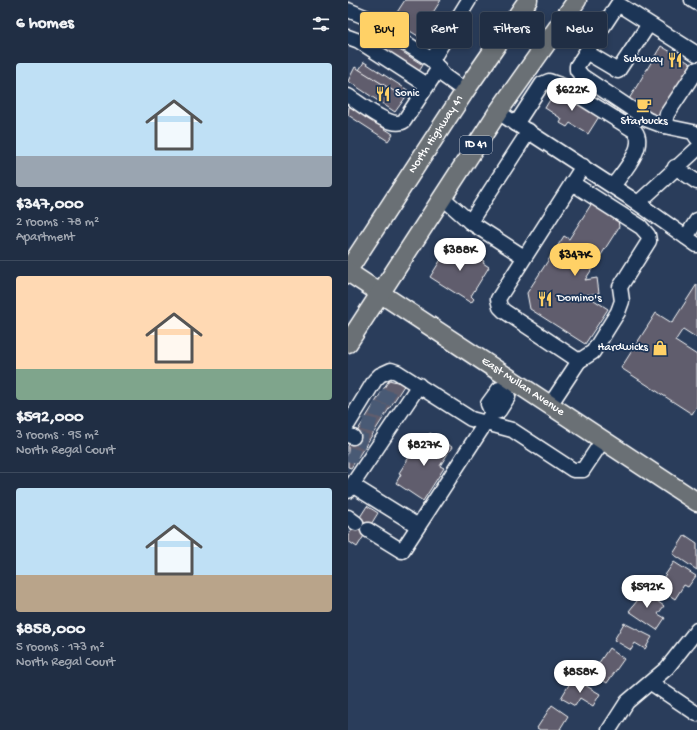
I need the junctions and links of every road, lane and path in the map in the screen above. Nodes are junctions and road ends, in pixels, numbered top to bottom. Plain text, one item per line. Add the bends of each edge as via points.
1 (469, 0) edge
2 (528, 0) edge
3 (577, 0) edge
4 (692, 0) edge
5 (697, 3) edge
6 (348, 10) edge
7 (649, 24) junction
8 (348, 37) edge
9 (348, 47) edge
10 (586, 52) junction
11 (697, 54) edge
12 (435, 64) junction
13 (697, 69) edge
14 (423, 83) junction
15 (348, 85) edge
16 (465, 90) junction
17 (348, 96) edge
18 (498, 112) junction
19 (390, 122) junction
20 (516, 124) junction
21 (664, 126) junction
22 (529, 131) junction
23 (697, 138) edge
24 (697, 149) edge
25 (583, 166) junction
26 (676, 167) junction
27 (697, 182) edge
28 (572, 183) junction
29 (613, 186) junction
30 (442, 197) junction
31 (638, 203) junction
32 (697, 220) edge
33 (470, 222) junction
34 (692, 241) edge
35 (524, 257) junction
36 (348, 271) edge
37 (380, 293) junction
38 (348, 343) edge
39 (578, 360) junction
40 (507, 384) junction
41 (418, 386) junction
42 (550, 405) junction
43 (489, 418) junction
44 (354, 422) edge
45 (604, 440) junction
46 (350, 488) edge
47 (697, 502) edge
48 (357, 523) edge
49 (418, 526) junction
50 (697, 630) edge
51 (651, 683) junction
52 (697, 714) edge
53 (609, 730) edge

1 - 12 street
2 - 16 main road, North Highway 41
3 - 18 main road, ID 41
4 - 5 street
6 - 12 street via 365,17
7 - 10 street via 618,71
7 - 10 street via 618,4
7 - 11 street
8 - 14 street via 359,41
9 - 14 street via 356,48 411,84
10 - 21 street via 577,66 578,73 648,120
12 - 14 street
12 - 16 street via 447,78
13 - 21 street via 667,114
14 - 19 street via 404,121
15 - 19 street via 383,108
16 - 36 main road, North Highway 41
17 - 19 street
18 - 20 street
18 - 30 main road, ID 41
20 - 22 street
20 - 29 street via 542,84 549,81 563,86 628,127 638,136 638,146
21 - 23 street via 693,132
22 - 25 street
22 - 33 street
24 - 26 street
25 - 28 street
25 - 29 street
26 - 27 street
26 - 31 street
28 - 35 street
28 - 39 street via 641,227 648,235 647,246 620,287 622,301 618,312 593,352
29 - 31 street
30 - 33 street
30 - 37 main road, ID 41
31 - 34 street
32 - 34 street
33 - 35 street
35 - 39 street via 500,294 500,306
36 - 37 main road, East Mullan Avenue
37 - 38 main road, ID 41
37 - 40 main road, East Mullan Avenue
39 - 42 street
40 - 42 main road, East Mullan Avenue
40 - 43 street via 508,397 499,411
41 - 43 street via 471,419
41 - 44 street via 391,370 380,375 375,392
41 - 46 street via 392,414 364,459
42 - 45 main road, East Mullan Avenue
43 - 45 street via 578,471 583,470
43 - 49 street
45 - 47 main road, East Mullan Avenue
46 - 49 street
48 - 49 street via 402,551
50 - 51 street via 667,668
51 - 52 street
51 - 53 street via 628,702

